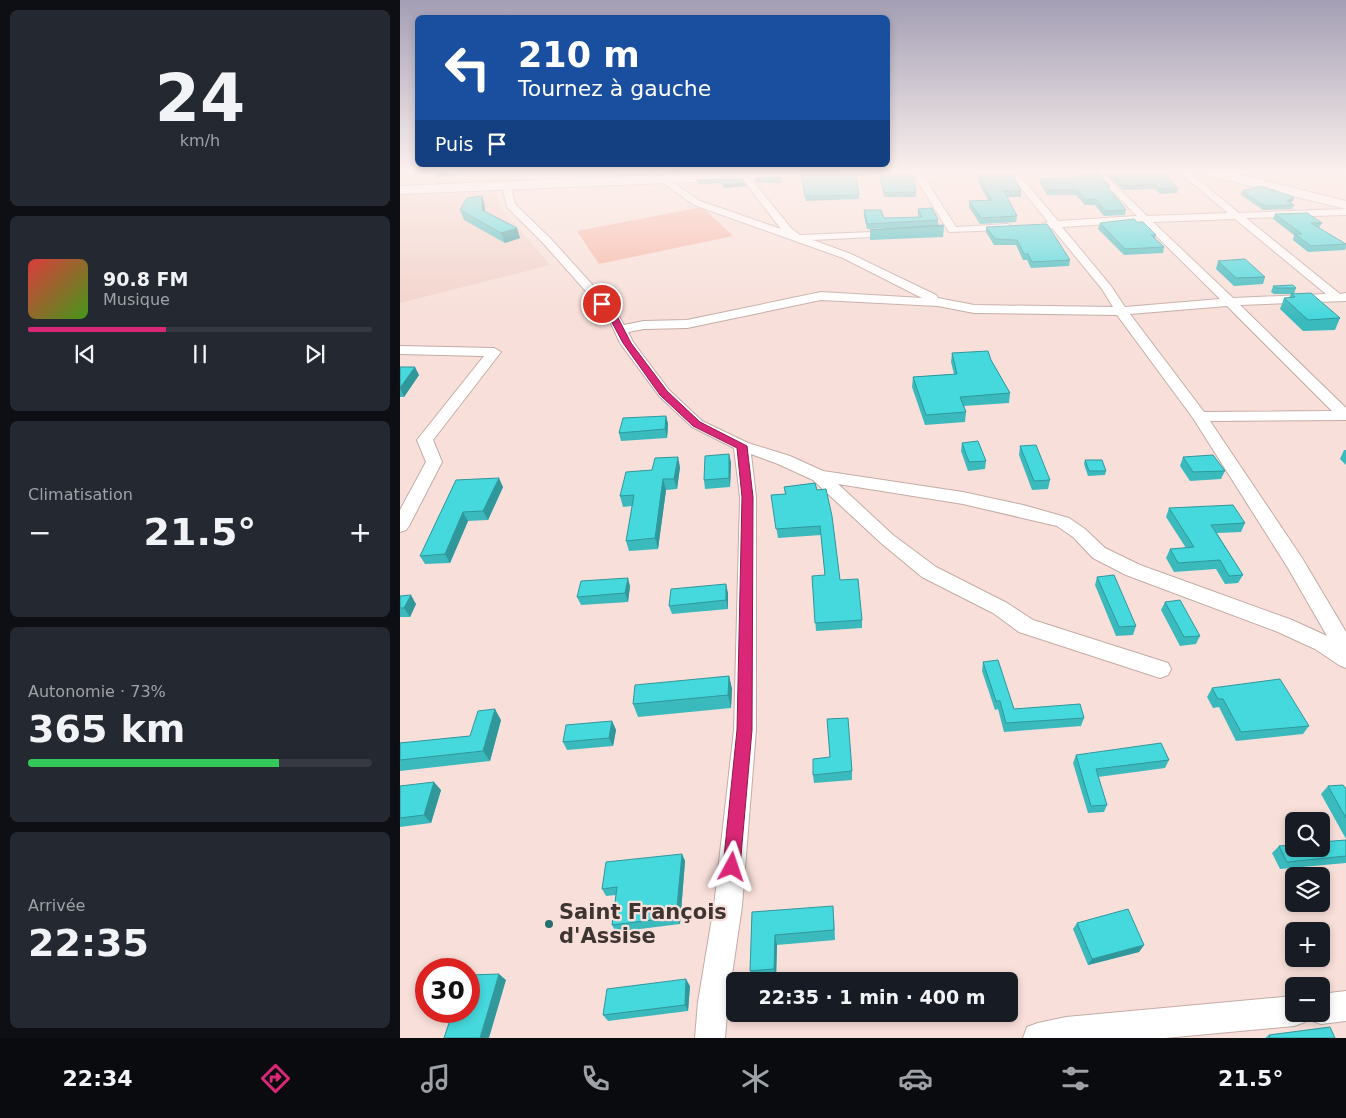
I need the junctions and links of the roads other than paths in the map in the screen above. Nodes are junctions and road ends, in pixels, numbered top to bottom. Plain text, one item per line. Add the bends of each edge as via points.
1 (526, 220) edge
2 (747, 220) edge
3 (779, 220) edge
4 (942, 220) edge
5 (1053, 220) edge
6 (1119, 220) edge
7 (1145, 220) edge
8 (1244, 220) edge
9 (1056, 224) junction
10 (1037, 226) edge
11 (1018, 227) edge
12 (906, 233) edge
13 (798, 238) junction
14 (1342, 298) edge
15 (938, 302) junction
16 (1229, 302) junction
17 (1121, 311) junction
18 (620, 330) junction
19 (400, 350) edge
20 (1346, 415) edge
21 (1200, 417) junction
22 (742, 446) junction
23 (818, 476) junction
24 (400, 526) edge
25 (1346, 650) edge
26 (1346, 659) edge
27 (1160, 669) dead end
28 (1346, 1006) edge
29 (1330, 1007) edge
30 (1285, 1012) edge
31 (710, 1038) edge
32 (1038, 1038) edge

1 - 18 street via 612,314
2 - 13 street
3 - 13 street
4 - 11 street via 948,231
5 - 9 street
6 - 9 street
7 - 16 street
8 - 14 street
9 - 10 street
9 - 17 street via 1107,288
12 - 13 street
13 - 15 street via 847,256
14 - 16 street
15 - 17 street via 974,309
15 - 18 street via 822,296 687,324 644,325
16 - 17 street
16 - 20 street
17 - 21 street
18 - 22 street via 664,393 696,424
19 - 24 street via 494,352 425,440 434,462
20 - 21 street
21 - 25 street via 1295,563
22 - 23 street
22 - 31 street via 748,497 744,730 728,906
23 - 26 street via 963,498 1063,522 1099,553 1133,570 1285,626
23 - 27 street via 929,572 1000,608 1026,626
28 - 29 street
30 - 32 street via 1066,1032

